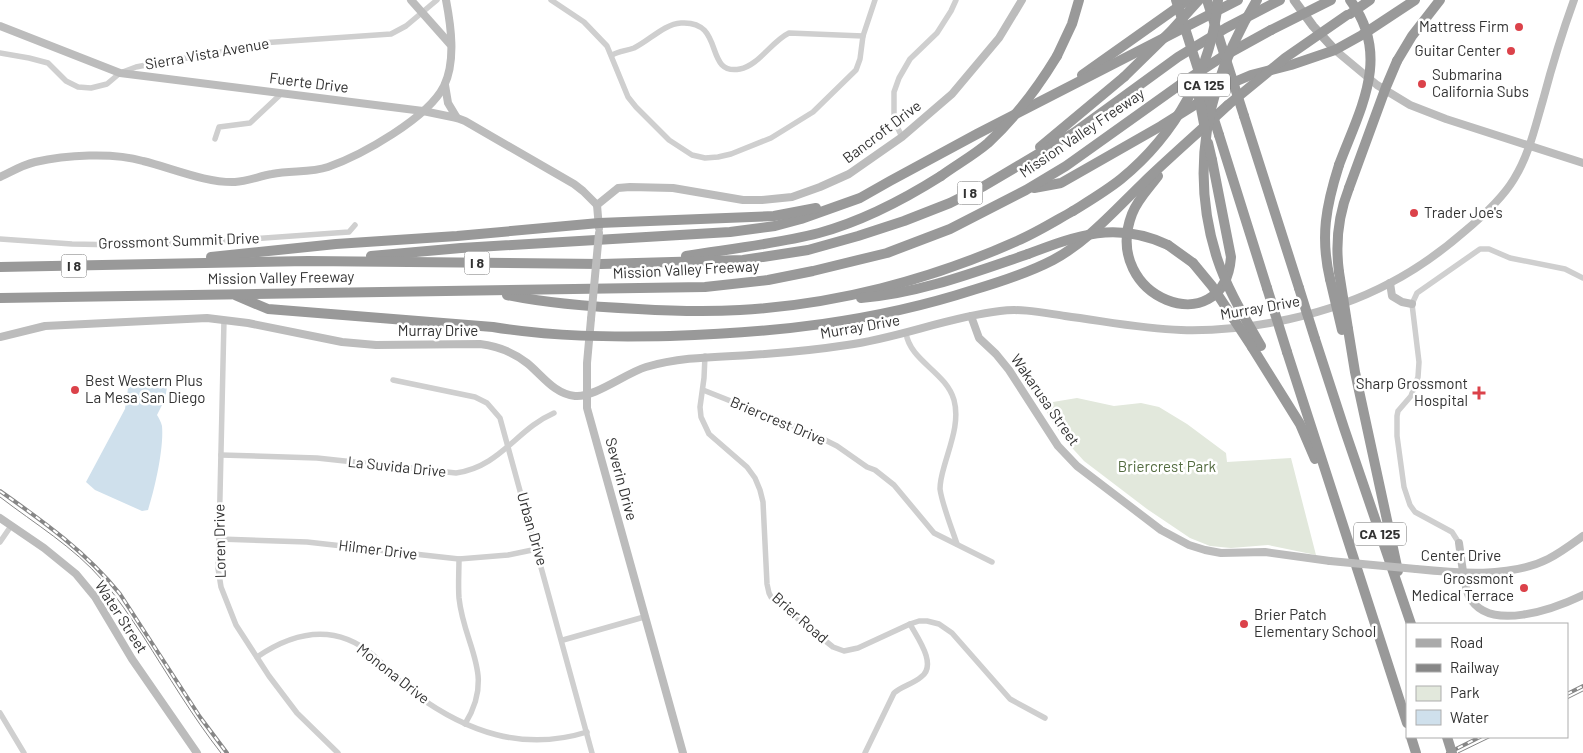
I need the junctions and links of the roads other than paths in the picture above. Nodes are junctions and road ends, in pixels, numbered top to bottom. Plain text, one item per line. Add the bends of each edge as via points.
1 (411, 0) edge
2 (437, 0) edge
3 (446, 0) edge
4 (551, 0) edge
5 (874, 0) edge
6 (956, 0) edge
7 (1022, 0) edge
8 (1079, 0) edge
9 (1176, 0) edge
10 (1188, 0) edge
11 (1199, 0) edge
12 (1207, 0) edge
13 (1214, 0) edge
14 (1218, 0) edge
15 (1238, 0) edge
16 (1257, 0) edge
17 (1280, 0) edge
18 (1294, 0) edge
19 (1331, 0) edge
20 (1350, 0) edge
21 (1370, 0) edge
22 (1415, 0) edge
23 (1440, 0) edge
24 (1574, 0) edge
25 (422, 13) junction
26 (0, 26) edge
27 (863, 36) junction
28 (1188, 36) junction
29 (1219, 38) junction
30 (450, 44) junction
31 (1335, 50) junction
32 (0, 53) edge
33 (612, 54) junction
34 (120, 73) junction
35 (445, 84) junction
36 (281, 94) junction
37 (1030, 107) junction
38 (423, 111) junction
39 (458, 118) junction
40 (902, 137) junction
41 (215, 139) dead end
42 (1530, 145) junction
43 (1181, 148) junction
44 (1583, 163) edge
45 (1017, 167) junction
46 (0, 177) edge
47 (890, 181) junction
48 (1026, 190) junction
49 (597, 205) junction
50 (355, 225) dead end
51 (599, 228) junction
52 (0, 238) edge
53 (308, 261) junction
54 (646, 262) junction
55 (147, 264) junction
56 (0, 267) edge
57 (1583, 278) edge
58 (1390, 283) junction
59 (489, 291) junction
60 (234, 294) junction
61 (0, 298) edge
62 (823, 301) junction
63 (1412, 304) junction
64 (971, 316) junction
65 (224, 320) junction
66 (1345, 330) junction
67 (906, 333) junction
68 (0, 337) edge
69 (589, 337) junction
70 (1256, 346) junction
71 (705, 356) junction
72 (393, 380) dead end
73 (703, 390) junction
74 (587, 395) junction
75 (554, 413) dead end
76 (509, 447) junction
77 (221, 455) junction
78 (1336, 508) junction
79 (0, 518) edge
80 (11, 526) junction
81 (1583, 536) edge
82 (218, 539) junction
83 (0, 542) edge
84 (1458, 543) joint
85 (957, 544) junction
86 (537, 548) junction
87 (459, 559) junction
88 (1330, 561) joint
89 (992, 562) dead end
90 (1464, 573) junction
91 (1583, 595) edge
92 (1407, 613) junction
93 (644, 617) junction
94 (1411, 623) edge
95 (910, 624) junction
96 (562, 640) junction
97 (257, 657) junction
98 (0, 713) edge
99 (1045, 718) dead end
100 (1406, 720) edge
101 (465, 724) junction
102 (587, 732) junction
103 (1411, 738) edge
104 (1447, 738) edge
105 (24, 753) edge
106 (197, 753) edge
107 (338, 753) edge
108 (592, 753) edge
109 (683, 753) edge
110 (865, 753) edge
111 (1416, 753) edge
112 (1452, 753) edge

1 - 25 main road
2 - 25 street, Sierra Vista Avenue
3 - 30 main road
4 - 33 street via 584,22
5 - 27 street
6 - 40 street via 937,33 910,59 899,78 894,92 894,120
7 - 40 main road, Bancroft Drive via 976,68 952,94
8 - 54 highway, bridge via 1057,56 1018,114 986,144 921,189 876,212 818,233
9 - 28 highway, CA 125, bridge
10 - 37 highway via 1099,64
11 - 45 highway, bridge via 1124,77
12 - 29 highway, CA 125, bridge
13 - 29 highway, bridge
14 - 62 highway, bridge via 1205,59 1190,95 1171,126 1121,179 1073,211 1018,241 953,267 860,294
15 - 37 highway
16 - 70 highway, bridge via 1219,78 1208,122 1203,174 1208,221 1217,259
17 - 45 highway, Mission Valley Freeway / I 8 via 1178,57 1075,132
18 - 31 main road
19 - 48 highway, Mission Valley Freeway / I 8, bridge via 1271,30 1188,79 1066,166
20 - 66 highway, bridge via 1369,38 1371,73 1330,194 1325,222 1325,254
21 - 43 highway, bridge via 1285,58
22 - 31 highway
23 - 66 highway, bridge via 1412,36 1386,87 1342,208 1337,248
24 - 42 main road, Murray Drive
25 - 30 main road
25 - 34 street, Sierra Vista Avenue via 401,29 385,35 261,43 136,67
26 - 34 main road, Fuerte Drive
27 - 33 street via 789,33 749,65 734,69 720,64 711,38 703,30 693,24 682,23 670,25 632,49
27 - 33 street via 856,70 813,112 771,138 712,158 692,155 669,140 636,107 628,97
28 - 43 highway, bridge via 1231,257 1226,281 1212,296 1192,304 1172,303 1153,293 1140,281 1128,254 1127,236 1136,205
28 - 78 highway, CA 125, bridge
29 - 92 highway, CA 125, bridge
30 - 35 main road via 450,65
31 - 42 main road via 1377,85 1410,106
31 - 48 highway via 1225,86 1061,183
32 - 34 street, Sierra Vista Avenue via 48,63 66,81 84,88 107,84
34 - 36 main road, Fuerte Drive
35 - 38 main road via 436,100
35 - 39 main road via 448,103
36 - 38 main road, Fuerte Drive
36 - 41 street via 250,123 219,126
37 - 47 highway
38 - 39 main road, Fuerte Drive
38 - 46 main road via 390,136 316,170 235,182 112,156 33,163
39 - 49 main road, Fuerte Drive via 574,184
40 - 49 main road, Bancroft Drive via 849,174 792,197 743,200 640,186 618,188
42 - 44 main road
42 - 58 main road, Murray Drive via 1514,181 1481,218 1433,256
43 - 69 highway via 1086,238 1053,260 994,284 895,312 818,326 734,334
45 - 54 highway, Mission Valley Freeway / I 8 via 950,202 868,233 808,250 743,260
47 - 51 highway via 841,202 774,216
47 - 53 highway via 860,198 824,212 748,230
48 - 59 highway, Mission Valley Freeway / I 8 via 950,229 887,253 768,280 705,287
49 - 51 main road, Severin Drive
50 - 52 street, Grossmont Summit Drive via 350,232 194,243 81,244
51 - 55 highway via 336,244
51 - 69 main road, Severin Drive, bridge
53 - 54 highway, Mission Valley Freeway / I 8
53 - 55 highway, Mission Valley Freeway / I 8
55 - 56 highway, Mission Valley Freeway / I 8
57 - 63 street via 1566,269 1480,249 1417,293
58 - 63 main road via 1392,296
58 - 64 main road, Murray Drive via 1321,311 1251,326 1213,330 1155,329 1030,311 1012,310
59 - 60 highway, Mission Valley Freeway / I 8
59 - 62 highway via 539,302 674,311 741,310
60 - 61 highway, Mission Valley Freeway / I 8
60 - 69 highway via 268,309
62 - 70 highway, bridge via 876,297 912,289 1072,238 1114,231 1139,234 1168,245 1193,263
63 - 84 street via 1418,377 1411,396 1397,416 1404,487 1415,512 1452,532
64 - 67 main road, Murray Drive
64 - 88 main road, Wakarusa Street via 979,338 1009,370 1058,446 1076,466 1161,530 1205,550 1265,552
65 - 68 main road, Murray Drive via 70,324 45,326
65 - 74 main road, Murray Drive via 342,342 488,345 517,356 565,394
65 - 77 street, Loren Drive
66 - 92 highway
67 - 71 main road, Murray Drive via 851,345 783,353
67 - 85 street via 915,353 939,375 953,398 955,428 940,489
69 - 74 main road, Severin Drive
70 - 78 highway via 1300,424
71 - 73 street, Brier Road
71 - 74 main road, Murray Drive via 645,367
72 - 76 street, Urban Drive via 481,400 500,418
73 - 85 street, Briercrest Drive via 811,432 837,446 894,485 934,533
73 - 95 street, Brier Road via 700,412 706,430 747,467 760,490 767,584 771,597 834,647 844,651 858,648
74 - 93 main road, Severin Drive via 587,408
75 - 76 street, La Suvida Drive via 529,428
76 - 77 street, La Suvida Drive via 470,471 456,473 318,458
76 - 86 street, Urban Drive
77 - 82 street, Loren Drive
78 - 100 highway, CA 125
79 - 80 main road, Water Street
80 - 83 street
80 - 106 main road, Water Street via 76,574
81 - 90 main road, Center Drive via 1534,565
82 - 87 street, Hilmer Drive via 308,542
82 - 97 street, Loren Drive via 218,568 223,594 236,625
84 - 90 main road
85 - 89 street, Briercrest Drive
86 - 87 street, Hilmer Drive via 508,555
86 - 96 street, Urban Drive
87 - 101 street via 459,598 479,678 478,696
88 - 90 main road, Center Drive, bridge
90 - 91 main road via 1468,596 1490,613 1528,614
92 - 94 highway, CA 125
93 - 96 street
93 - 109 main road, Severin Drive
95 - 99 street, Brier Road via 928,621 947,628 1010,700
95 - 110 street via 926,654 927,670 924,676 894,693
96 - 102 street, Urban Drive
97 - 101 street, Monona Drive via 276,645 305,635 344,639 373,655 417,695
97 - 107 street, Loren Drive via 298,713
98 - 105 street
101 - 102 street, Monona Drive via 500,737 524,740 556,739
102 - 108 street, Urban Drive
103 - 111 highway
104 - 112 highway, bridge

